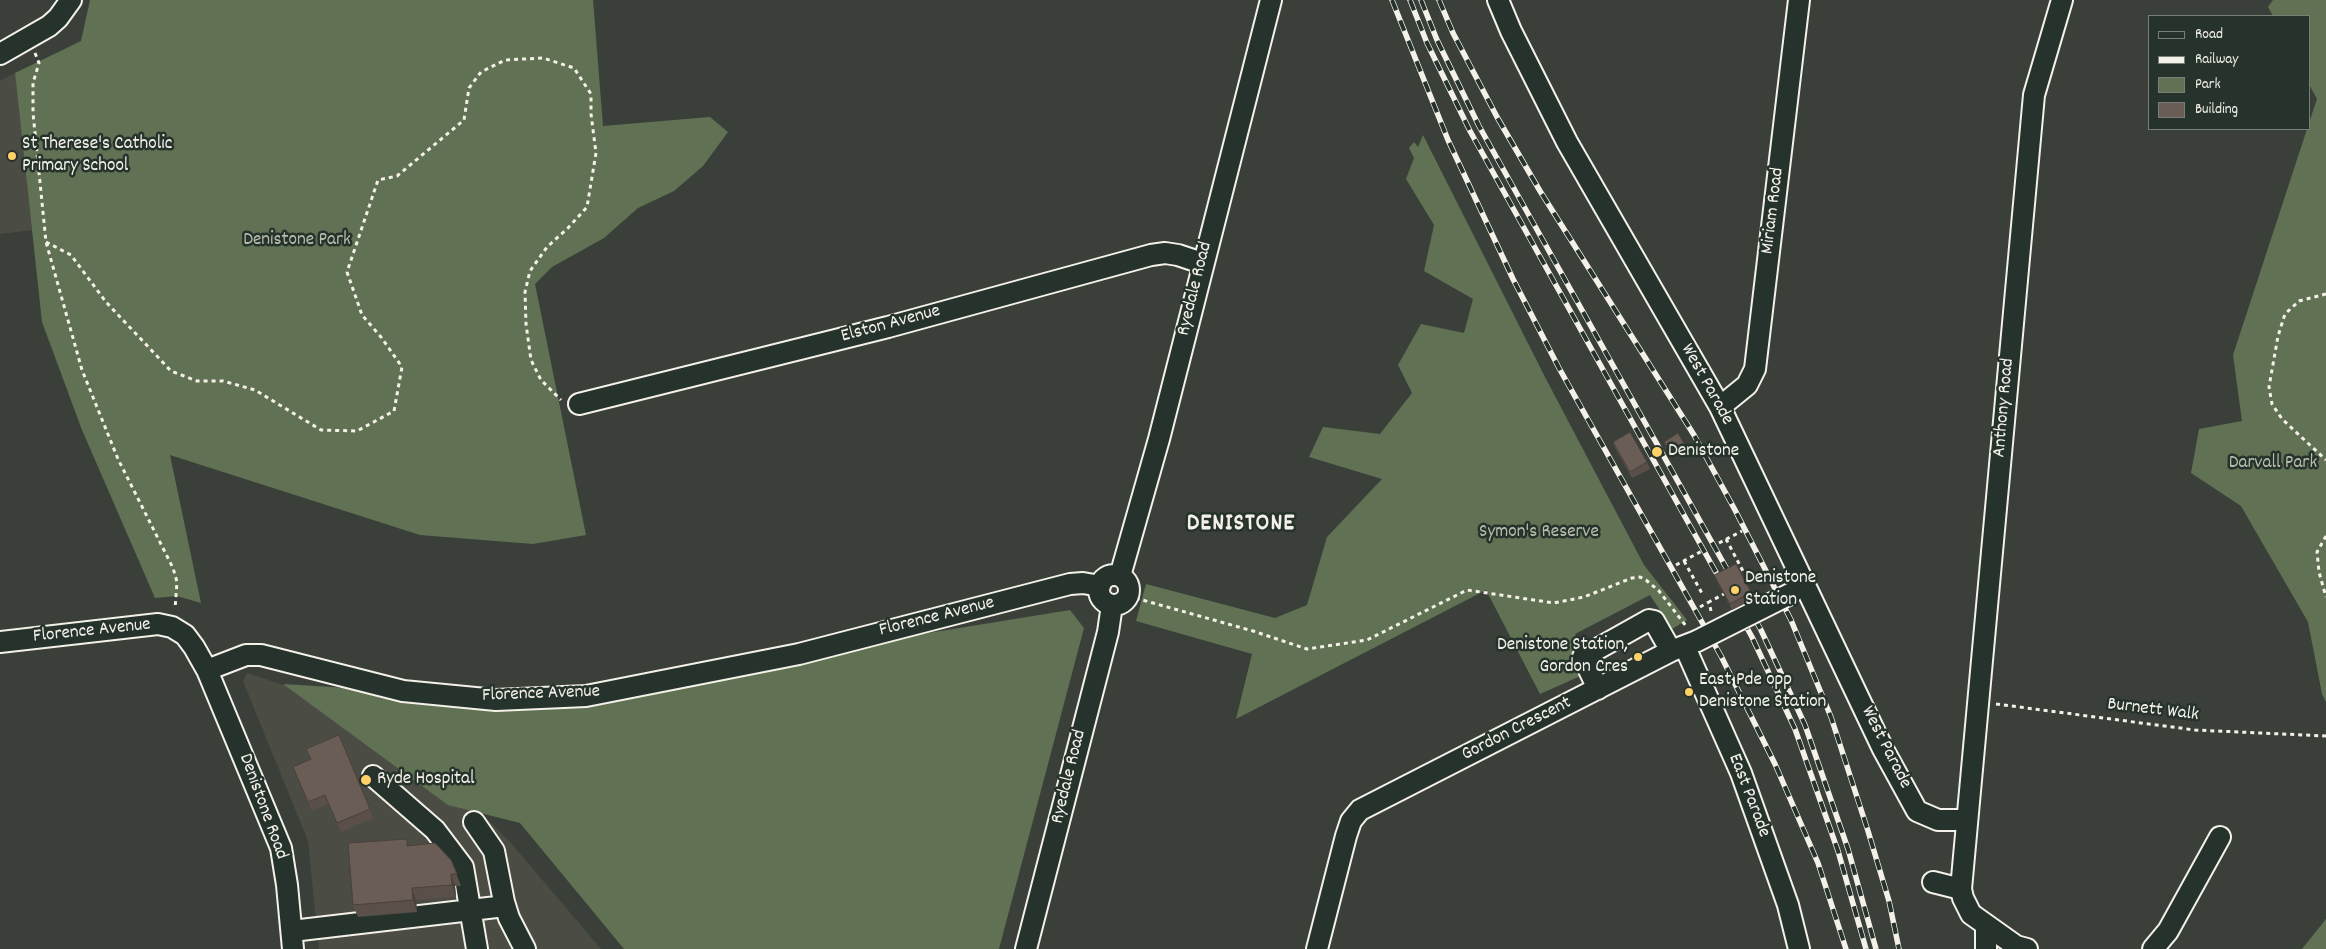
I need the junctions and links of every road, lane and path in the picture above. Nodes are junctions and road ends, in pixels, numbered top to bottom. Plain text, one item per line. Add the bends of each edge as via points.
1 (71, 0) edge
2 (1270, 0) edge
3 (1498, 0) edge
4 (1799, 0) edge
5 (2062, 0) edge
6 (29, 39) junction
7 (0, 54) edge
8 (46, 242) junction
9 (1202, 263) junction
10 (2326, 294) edge
11 (578, 404) joint
12 (1720, 407) junction
13 (2326, 460) edge
14 (1742, 531) dead end
15 (2326, 536) edge
16 (1726, 539) junction
17 (1719, 543) dead end
18 (1702, 551) dead end
19 (1684, 561) junction
20 (1676, 566) dead end
21 (1744, 573) dead end
22 (1762, 575) dead end
23 (1120, 576) junction
24 (1747, 583) junction
25 (1100, 586) junction
26 (1742, 586) edge
27 (1752, 588) dead end
28 (1799, 589) junction
29 (1724, 594) edge
30 (1703, 595) dead end
31 (2326, 598) edge
32 (1120, 600) junction
33 (1709, 602) junction
34 (1700, 607) dead end
35 (1711, 610) dead end
36 (172, 627) junction
37 (0, 642) edge
38 (1685, 646) junction
39 (207, 670) junction
40 (1598, 689) junction
41 (1978, 702) junction
42 (2326, 736) edge
43 (373, 776) dead end
44 (1967, 820) junction
45 (474, 822) dead end
46 (2220, 837) dead end
47 (1933, 882) dead end
48 (1961, 889) junction
49 (505, 906) junction
50 (472, 910) junction
51 (1986, 927) junction
52 (292, 940) edge
53 (477, 949) edge
54 (525, 949) edge
55 (1026, 949) edge
56 (1317, 949) edge
57 (1799, 949) edge
58 (1986, 949) edge
59 (2026, 949) edge
60 (2153, 949) edge

1 - 6 street via 58,18
2 - 9 street, Ryedale Road
3 - 12 street, West Parade via 1567,142
4 - 12 street, Miriam Road via 1755,369 1747,385
5 - 41 street, Anthony Road via 2034,95
6 - 7 street
6 - 8 path via 39,64 33,83 33,113
8 - 11 path via 71,255 106,302 171,371 197,381 223,381 255,390 321,430 357,432 394,411 402,366 362,315 347,272 378,180 397,176 464,120 469,88 481,72 505,60 543,58 574,68 591,94 596,152 587,207 546,246 530,271 525,292 526,332 531,360 541,380 563,402
8 - 36 path via 82,370 118,459 173,568 177,582
9 - 11 street, Elston Avenue via 1178,255 1151,255 888,327
9 - 23 street, Ryedale Road
10 - 13 path via 2299,302 2285,314 2270,388 2272,404 2282,419
12 - 28 street, West Parade
14 - 16 path
15 - 31 path via 2317,552
16 - 17 path
16 - 21 path
18 - 19 path
19 - 20 path
19 - 30 path
22 - 24 path
23 - 25 street via 1110,576
23 - 32 street via 1128,587
24 - 26 path
24 - 27 path
25 - 32 street via 1103,600
25 - 39 street, Florence Avenue via 1070,584 799,654 586,696 496,700 403,691 261,655 246,655
28 - 38 street, Gordon Crescent, bridge
28 - 44 street, West Parade via 1916,811 1938,820
29 - 33 path
32 - 38 path via 1253,631 1307,649 1367,640 1467,590 1554,603 1584,598 1632,578 1640,578 1659,591
32 - 55 street, Ryedale Road via 1108,632
33 - 34 path
33 - 35 path
36 - 37 street, Florence Avenue via 158,624
36 - 39 street, Florence Avenue via 185,635
38 - 40 street, Gordon Crescent
38 - 40 street, East Parade via 1649,620 1582,656
38 - 57 street, East Parade via 1741,773 1788,905
39 - 52 street, Denistone Road via 281,848
40 - 56 street, Gordon Crescent via 1360,810 1346,836
41 - 42 path, Burnett Walk via 2194,730
41 - 44 street, Anthony Road
43 - 50 street via 434,830 462,867
44 - 48 street, Anthony Road
45 - 49 street via 494,851
46 - 60 street via 2168,932
47 - 48 street
48 - 51 street via 1971,914
49 - 50 street
49 - 54 street
50 - 52 street
50 - 53 street
51 - 58 street
51 - 59 street

